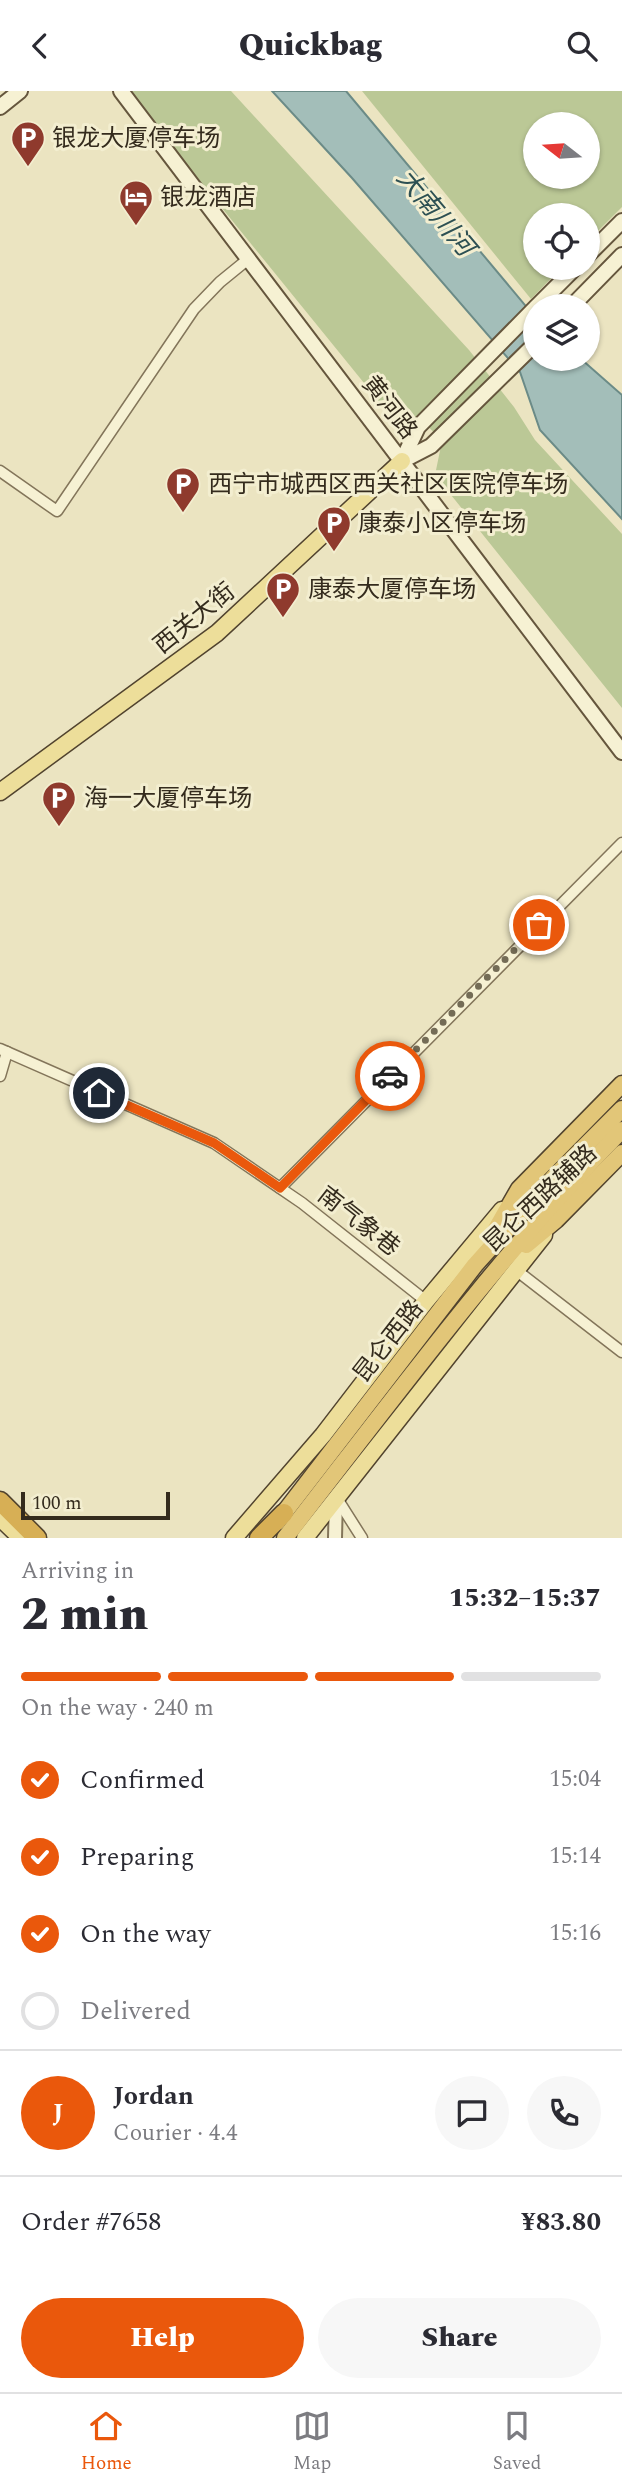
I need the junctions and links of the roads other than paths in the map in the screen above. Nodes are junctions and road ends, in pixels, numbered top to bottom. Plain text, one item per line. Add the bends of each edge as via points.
1 (20, 91) edge
2 (121, 91) edge
3 (0, 107) edge
4 (622, 222) edge
5 (600, 243) edge
6 (622, 255) edge
7 (247, 260) junction
8 (563, 280) edge
9 (549, 294) edge
10 (584, 294) edge
11 (523, 320) edge
12 (523, 356) edge
13 (402, 461) junction
14 (0, 471) edge
15 (622, 752) edge
16 (0, 792) edge
17 (622, 843) edge
18 (3, 1051) edge
19 (0, 1076) edge
20 (622, 1084) edge
21 (622, 1109) edge
22 (622, 1130) edge
23 (622, 1153) edge
24 (559, 1184) junction
25 (280, 1188) junction
26 (519, 1189) junction
27 (556, 1220) junction
28 (475, 1265) junction
29 (516, 1270) junction
30 (489, 1275) junction
31 (426, 1301) junction
32 (622, 1352) edge
33 (415, 1356) junction
34 (377, 1363) junction
35 (437, 1370) junction
36 (336, 1497) junction
37 (0, 1501) edge
38 (284, 1513) junction
39 (0, 1518) edge
40 (21, 1538) edge
41 (37, 1538) edge
42 (234, 1538) edge
43 (259, 1538) edge
44 (265, 1538) edge
45 (285, 1538) edge
46 (304, 1538) edge
47 (335, 1538) edge
48 (362, 1538) edge

1 - 3 main road
2 - 7 main road, 黄河路
4 - 5 main road
6 - 10 main road
7 - 13 main road, 黄河路
7 - 14 street via 194,309 57,511
8 - 9 main road, 西关大街
11 - 13 main road, 西关大街 via 418,428
12 - 13 main road, 西关大街 via 431,446
13 - 15 main road, 黄河路
13 - 16 main road, 西关大街 via 217,633
17 - 25 street
18 - 19 street
18 - 25 street, 南气象巷 via 214,1143
20 - 26 highway, 昆仑西路辅路
21 - 24 highway
22 - 24 highway
23 - 27 highway, 昆仑西路辅路
24 - 28 highway, 昆仑西路
24 - 30 highway, 昆仑西路
25 - 31 street, 南气象巷
26 - 28 highway, 昆仑西路辅路
26 - 31 main road
27 - 29 main road
27 - 30 highway, 昆仑西路辅路
28 - 33 highway, 昆仑西路
28 - 34 main road via 449,1284 422,1320
29 - 32 street
29 - 35 main road
30 - 33 highway, 昆仑西路
30 - 35 main road via 480,1302
31 - 34 main road
33 - 38 highway, 昆仑西路
33 - 45 highway, 昆仑西路
34 - 42 main road via 323,1435
35 - 36 main road
36 - 46 main road
36 - 47 street
36 - 48 street
37 - 41 highway
38 - 43 highway
38 - 44 highway, 昆仑西路
39 - 40 main road

